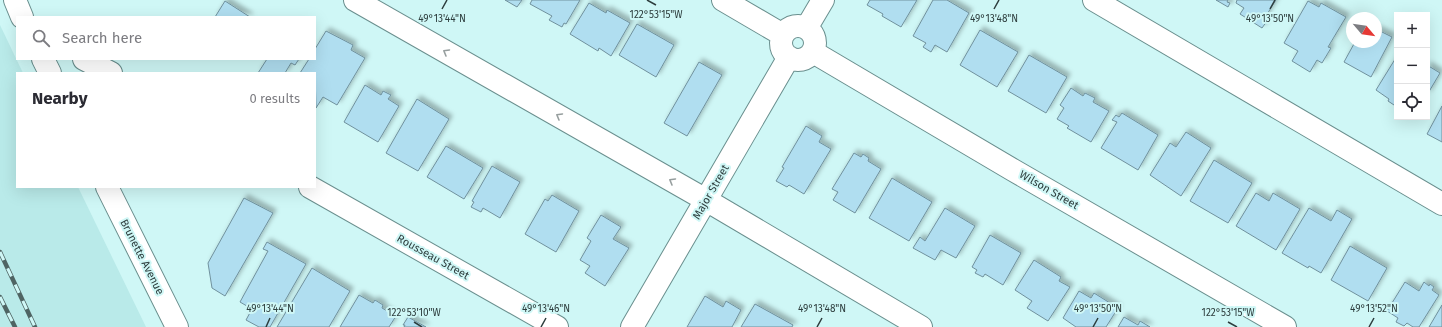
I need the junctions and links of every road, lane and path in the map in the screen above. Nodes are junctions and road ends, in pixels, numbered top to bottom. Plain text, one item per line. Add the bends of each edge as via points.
1 (15, 0) edge
2 (355, 0) edge
3 (723, 0) edge
4 (823, 0) edge
5 (1094, 0) edge
6 (22, 16) edge
7 (807, 27) junction
8 (783, 34) junction
9 (814, 52) junction
10 (789, 57) junction
11 (44, 60) edge
12 (86, 60) edge
13 (50, 72) edge
14 (109, 72) edge
15 (108, 188) edge
16 (312, 188) edge
17 (706, 200) junction
18 (1442, 204) edge
19 (177, 327) edge
20 (557, 327) edge
21 (632, 327) edge
22 (921, 327) edge
23 (1285, 327) edge

1 - 6 street
17 -> 2 street
3 - 8 street
4 - 7 street
5 - 18 street
7 - 8 street via 797,25
7 - 9 street via 815,36
8 - 10 street via 781,46
9 - 10 street via 804,59
9 - 23 street, Wilson Street
10 - 17 street, Major Street
11 - 13 street
12 - 14 street
15 - 19 street, Brunette Avenue
16 - 20 street, Rousseau Street
17 - 21 street, Major Street
17 - 22 street

